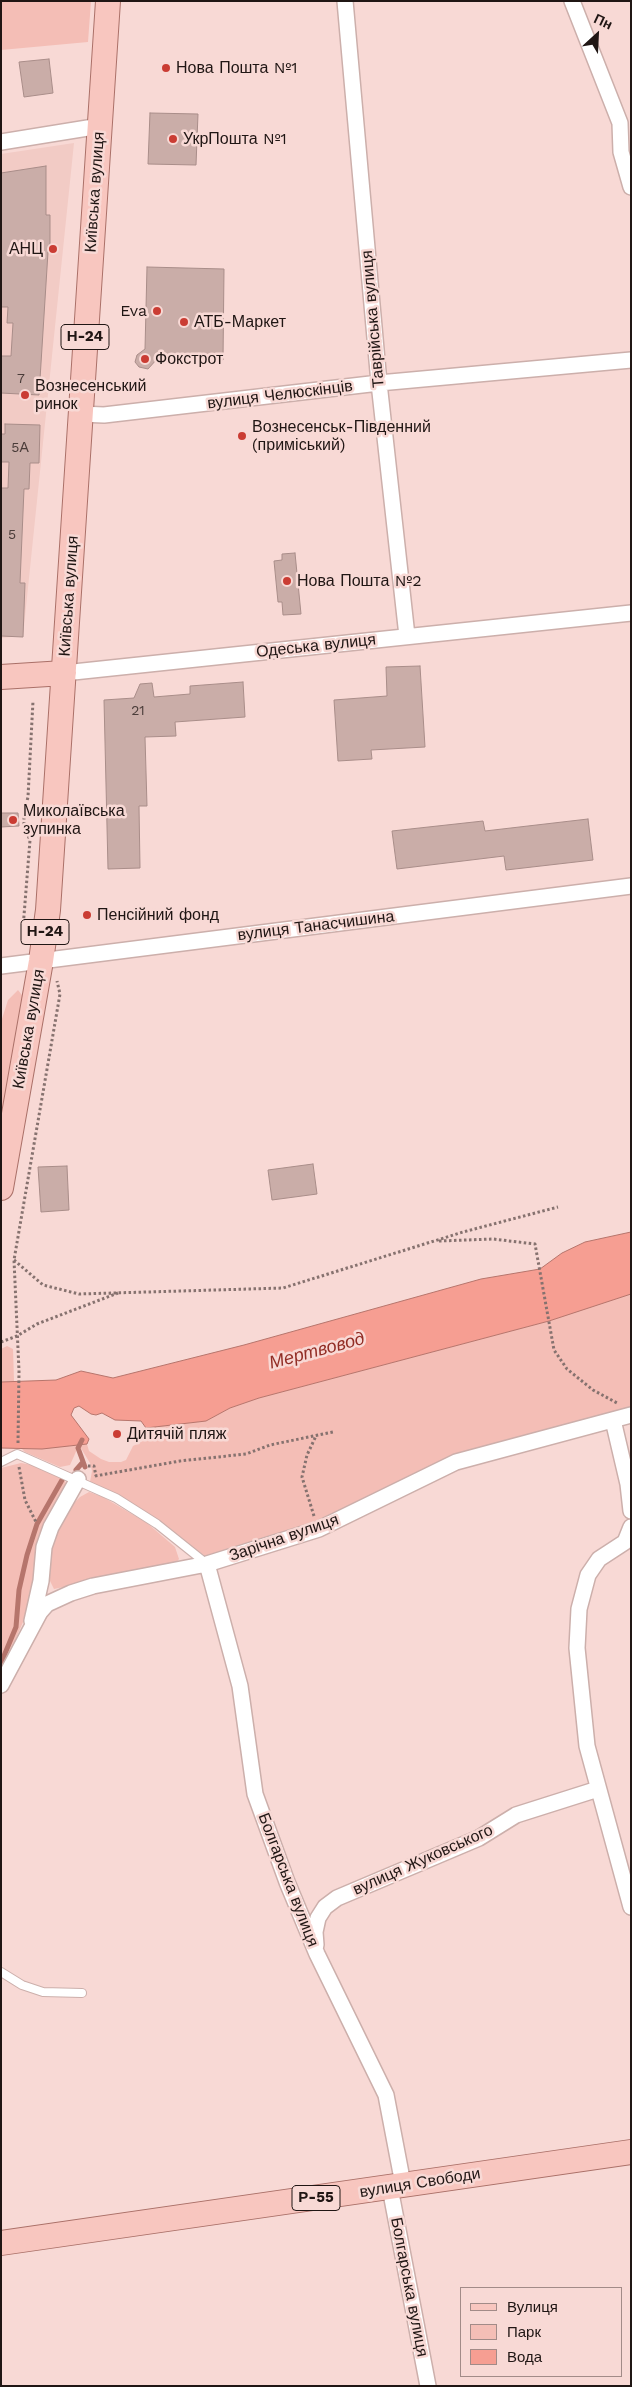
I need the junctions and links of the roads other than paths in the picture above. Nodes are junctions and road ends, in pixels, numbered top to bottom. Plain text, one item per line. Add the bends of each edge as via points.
1 (108, 1) edge
2 (345, 1) edge
3 (572, 1) edge
4 (100, 126) junction
5 (1, 142) edge
6 (631, 187) edge
7 (631, 360) edge
8 (379, 383) junction
9 (80, 414) junction
10 (631, 613) edge
11 (407, 636) junction
12 (64, 673) junction
13 (1, 677) edge
14 (631, 886) edge
15 (42, 961) junction
16 (1, 966) edge
17 (1, 1188) edge
18 (627, 1411) edge
19 (613, 1420) junction
20 (1, 1462) edge
21 (82, 1473) junction
22 (631, 1511) edge
23 (631, 1527) edge
24 (207, 1564) junction
25 (30, 1627) junction
26 (1, 1685) edge
27 (598, 1790) junction
28 (631, 1908) edge
29 (317, 1954) junction
30 (1, 1972) edge
31 (82, 1993) dead end
32 (631, 2152) edge
33 (396, 2186) junction
34 (1, 2243) edge
35 (428, 2386) edge

1 - 4 main road, Київська вулиця / Н-24
2 - 8 street, Таврійська вулиця
3 - 6 street via 620,123 621,152
4 - 5 street
4 - 9 main road, Київська вулиця / Н-24
7 - 8 street, вулиця Челюскінців
8 - 9 street, вулиця Челюскінців via 104,415
8 - 11 street, Таврійська вулиця
9 - 12 main road, Київська вулиця / Н-24
10 - 11 street, Одеська вулиця
11 - 12 street, Одеська вулиця
12 - 13 main road, Одеська вулиця
12 - 15 main road, Київська вулиця / Н-24
14 - 15 street, вулиця Танасчишина
15 - 16 street, вулиця Танасчишина
15 - 17 main road, Київська вулиця / Н-24
18 - 19 street, Зарічна вулиця
19 - 22 street
19 - 24 street, Зарічна вулиця via 456,1462 319,1528
20 - 21 lane via 18,1454
21 - 24 lane via 157,1524
21 - 25 street via 51,1527 44,1547 41,1581
23 - 27 street via 625,1542 599,1559 588,1575 579,1609 578,1678 587,1746
24 - 25 street, Зарічна вулиця via 71,1593 47,1604
24 - 29 street, Болгарська вулиця via 240,1686 255,1794
25 - 26 street, Зарічна вулиця
27 - 28 street
27 - 29 street, вулиця Жуковського via 516,1815 480,1838 338,1898 325,1907 318,1918 315,1932
29 - 33 street, Болгарська вулиця via 386,2094
30 - 31 lane via 22,1985 43,1992
32 - 33 main road, вулиця Свободи / Р-55
33 - 34 main road, вулиця Свободи / Р-55
33 - 35 street, Болгарська вулиця

